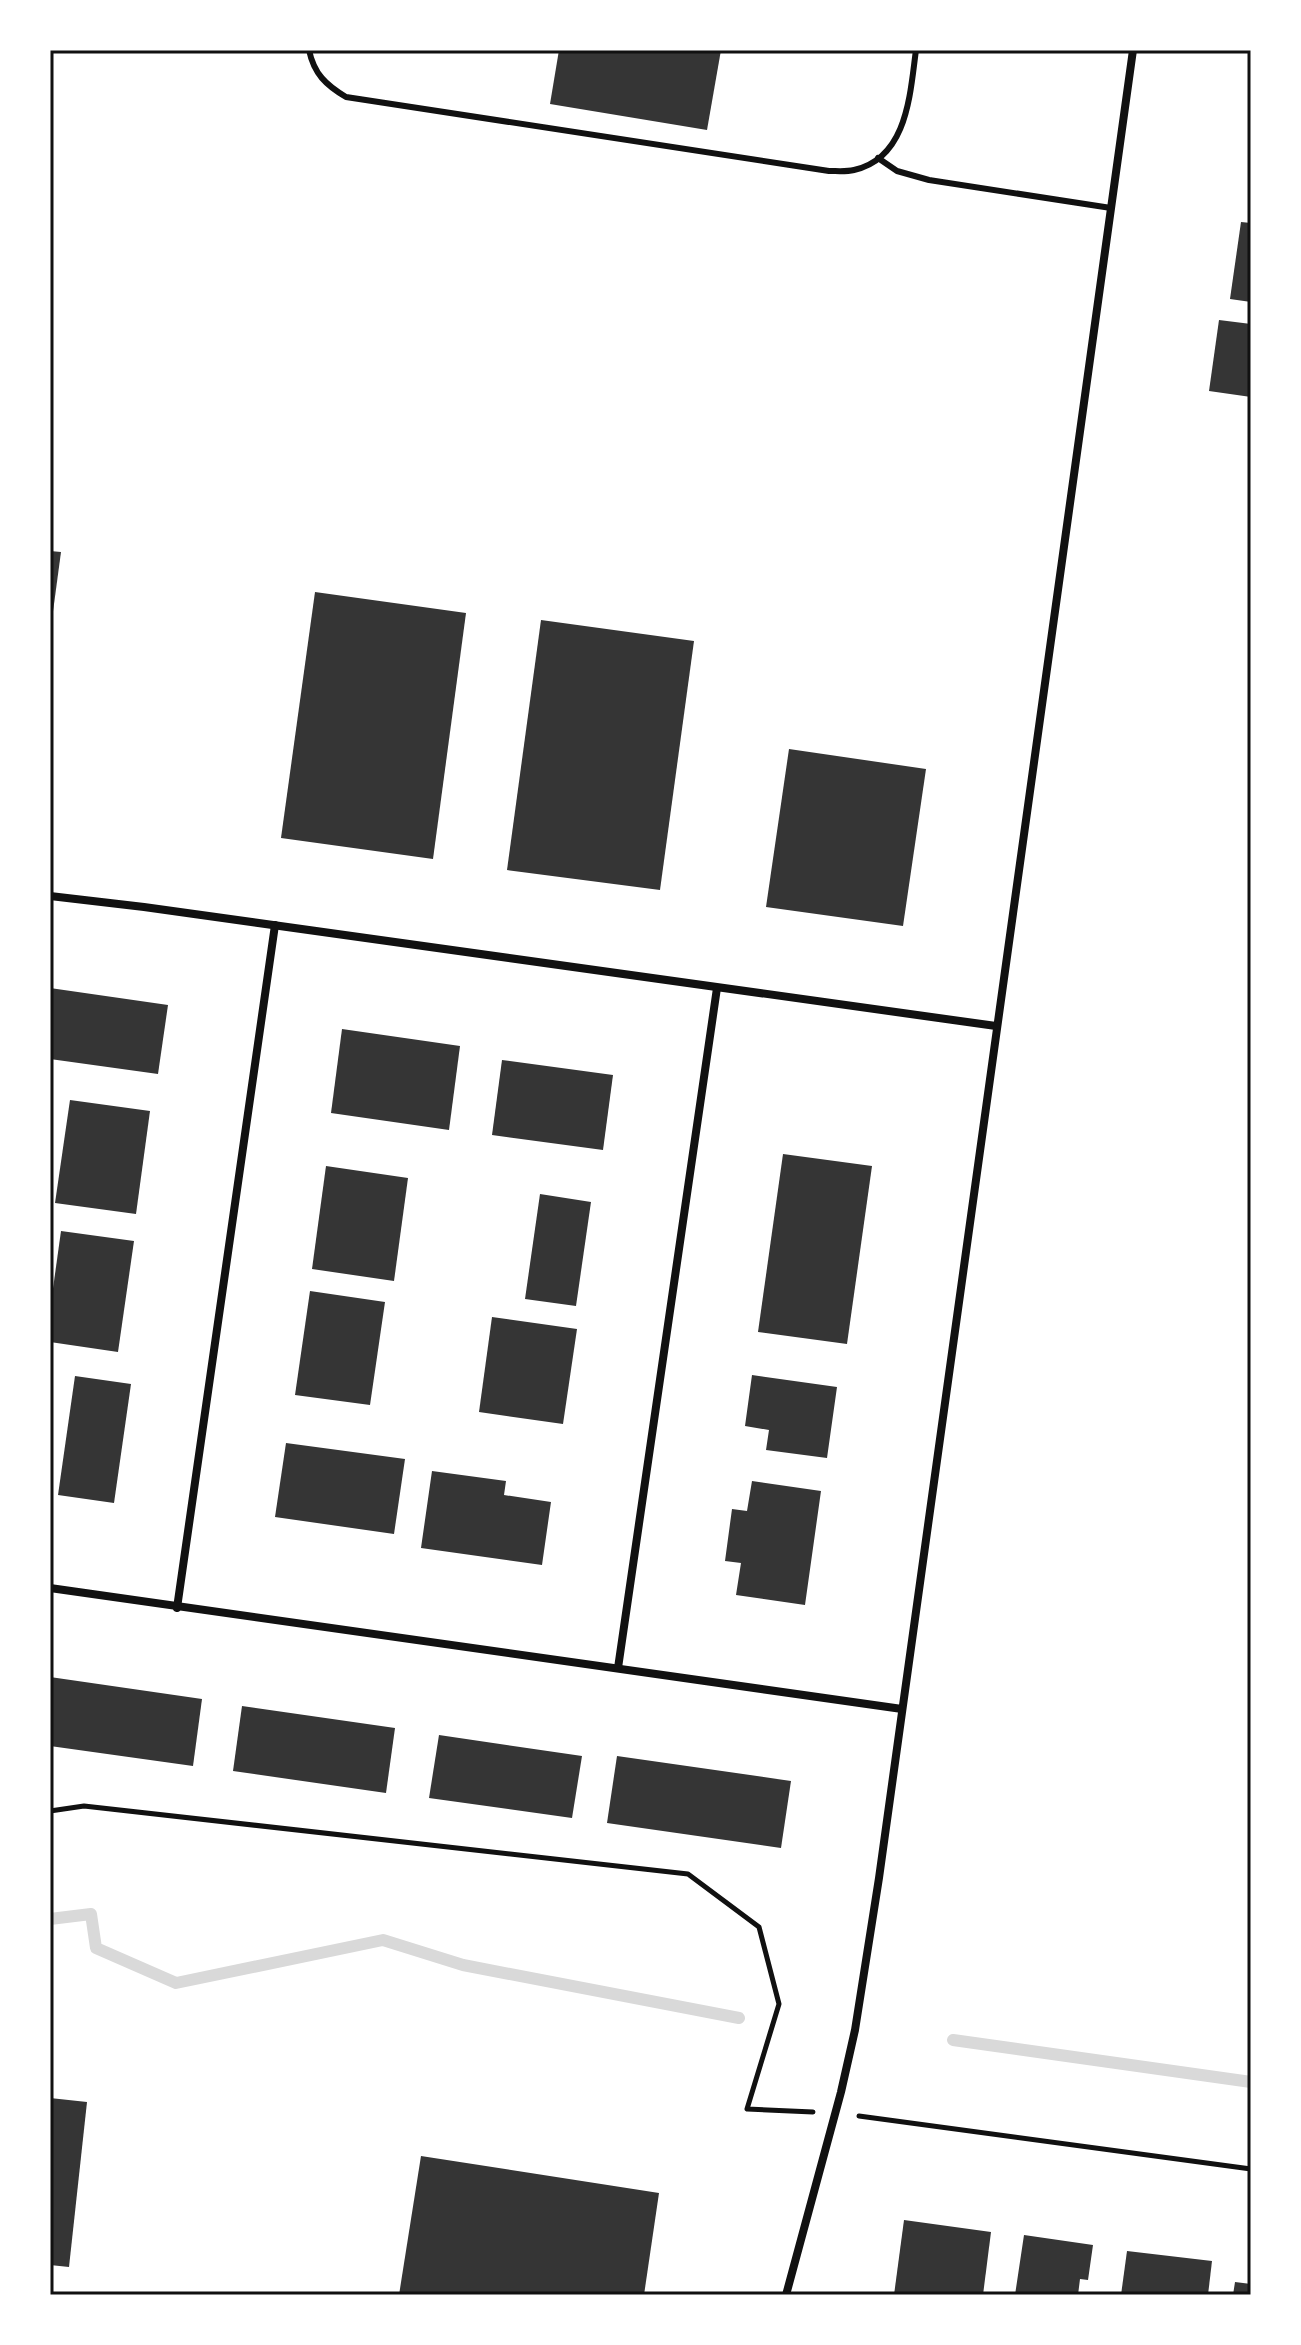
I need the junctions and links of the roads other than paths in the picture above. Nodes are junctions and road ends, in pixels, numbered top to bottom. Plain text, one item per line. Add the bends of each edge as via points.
1 (309, 50) edge
2 (916, 50) edge
3 (1133, 50) edge
4 (878, 158) junction
5 (1111, 208) junction
6 (50, 896) edge
7 (275, 925) junction
8 (717, 988) junction
9 (996, 1026) junction
10 (50, 1588) edge
11 (177, 1608) junction
12 (618, 1668) junction
13 (902, 1709) junction
14 (786, 2295) edge

1 - 4 lane via 312,66 325,84 346,97 829,171 855,170
2 - 4 lane via 906,117
3 - 5 street
4 - 5 lane via 897,171 929,180
5 - 9 street
6 - 7 street
7 - 8 street
7 - 11 street
8 - 9 street
8 - 12 street
9 - 13 street
10 - 11 street
11 - 12 street
12 - 13 street
13 - 14 street via 857,2016

